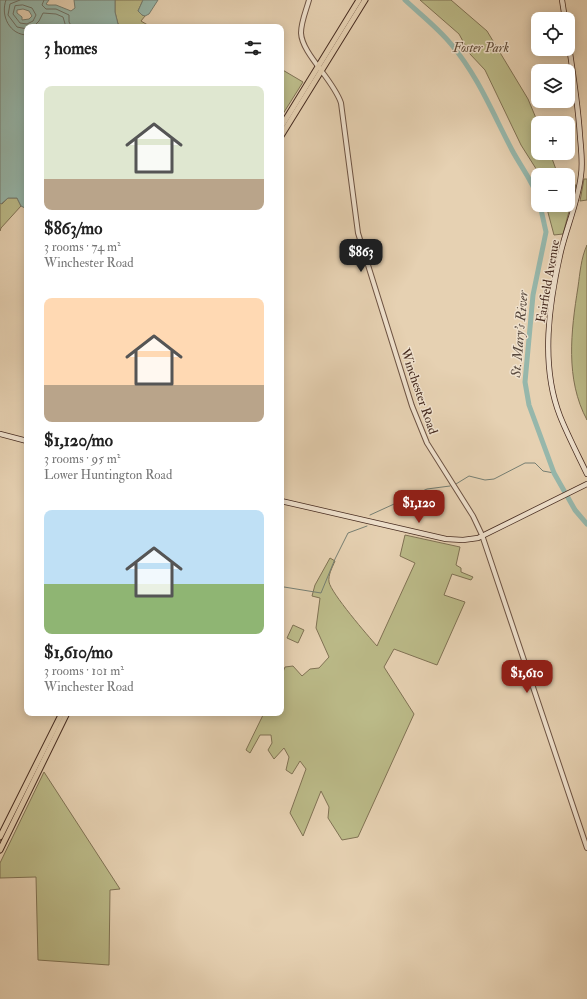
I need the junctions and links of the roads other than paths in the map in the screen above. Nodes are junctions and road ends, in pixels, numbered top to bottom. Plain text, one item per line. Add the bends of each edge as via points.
1 (309, 0) edge
2 (359, 0) edge
3 (365, 0) edge
4 (562, 0) edge
5 (564, 12) edge
6 (570, 56) edge
7 (320, 67) junction
8 (284, 122) edge
9 (284, 131) edge
10 (0, 434) edge
11 (24, 440) edge
12 (587, 474) edge
13 (585, 486) edge
14 (284, 502) edge
15 (482, 535) junction
16 (60, 716) edge
17 (66, 716) edge
18 (0, 837) edge
19 (587, 848) edge
20 (0, 850) edge

1 - 7 street, Winchester Road via 302,27 302,41
2 - 7 main road
3 - 7 main road
4 - 5 main road
6 - 12 main road, Fairfield Avenue via 582,169 578,200 563,244 554,287 549,327 549,363 560,416
7 - 8 main road
7 - 9 main road
7 - 15 street, Winchester Road via 341,103 358,233 419,427 426,443 471,512
10 - 11 main road
13 - 15 main road
14 - 15 main road via 446,539 463,540
15 - 19 street, Winchester Road
16 - 18 main road
17 - 20 main road

